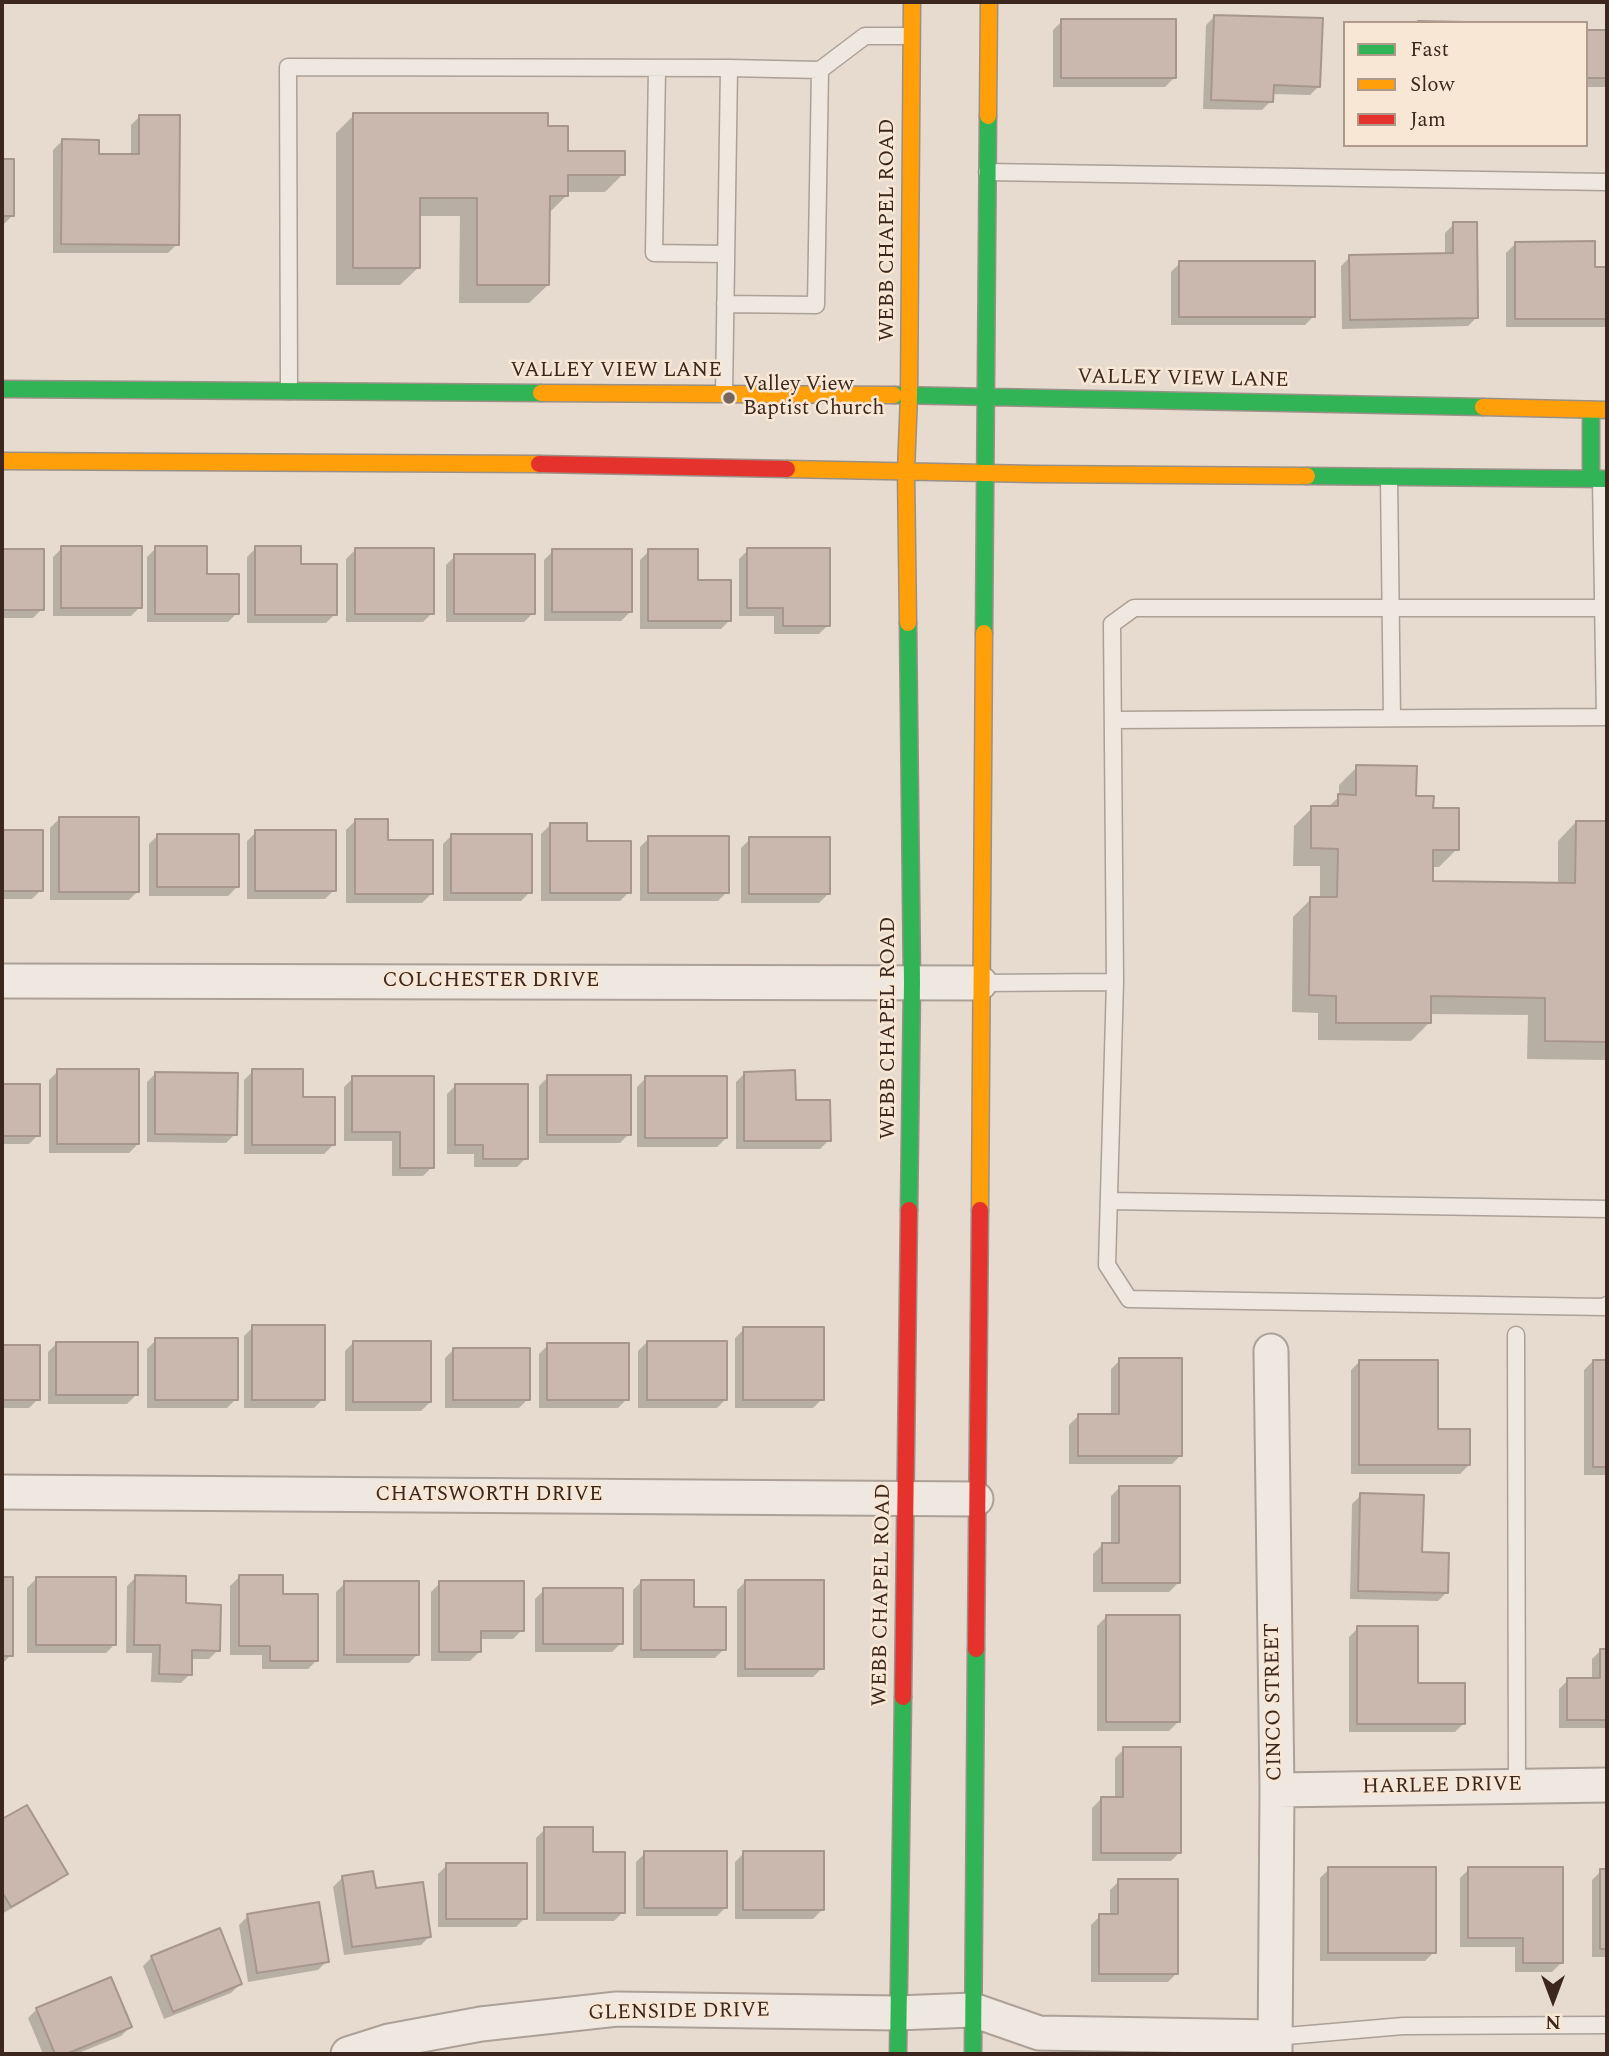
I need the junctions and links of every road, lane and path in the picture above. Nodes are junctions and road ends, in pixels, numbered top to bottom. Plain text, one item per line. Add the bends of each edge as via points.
1 (912, 2) edge
2 (989, 2) edge
3 (911, 36) junction
4 (657, 68) junction
5 (729, 68) junction
6 (820, 70) junction
7 (987, 172) junction
8 (1607, 182) edge
9 (726, 254) junction
10 (725, 304) junction
11 (2, 389) edge
12 (289, 391) junction
13 (724, 394) junction
14 (909, 395) junction
15 (985, 398) junction
16 (1599, 410) edge
17 (2, 461) edge
18 (906, 471) junction
19 (984, 473) junction
20 (1389, 477) junction
21 (1600, 479) edge
22 (1391, 608) junction
23 (1606, 608) edge
24 (1606, 717) edge
25 (1392, 718) junction
26 (1113, 719) junction
27 (2, 981) edge
28 (1115, 982) junction
29 (912, 983) junction
30 (980, 983) junction
31 (1109, 1201) junction
32 (1607, 1209) edge
33 (1607, 1305) edge
34 (1516, 1335) dead end
35 (1271, 1351) dead end
36 (2, 1492) edge
37 (905, 1499) junction
38 (976, 1499) junction
39 (1607, 1785) edge
40 (1517, 1786) junction
41 (1277, 1790) junction
42 (973, 2010) junction
43 (897, 2013) junction
44 (1607, 2025) edge
45 (1275, 2045) edge
46 (348, 2054) edge
47 (898, 2054) edge
48 (972, 2054) edge

1 - 3 main road, WEBB CHAPEL ROAD
2 - 7 main road
3 - 6 lane via 865,36
3 - 14 main road, WEBB CHAPEL ROAD
4 - 5 lane
4 - 9 lane via 654,253
4 - 12 lane via 288,67
5 - 6 lane
5 - 9 lane
6 - 10 lane via 816,306
7 - 8 lane
7 - 15 main road
9 - 10 lane
10 - 13 lane
11 - 12 main road, VALLEY VIEW LANE
12 - 13 main road, VALLEY VIEW LANE
13 - 14 main road, VALLEY VIEW LANE
14 - 15 main road, VALLEY VIEW LANE
14 - 18 main road, WEBB CHAPEL ROAD
15 - 16 main road, VALLEY VIEW LANE
15 - 19 main road
16 - 21 main road
17 - 18 main road
18 - 19 main road
18 - 29 main road, WEBB CHAPEL ROAD
19 - 20 main road
19 - 30 main road
20 - 21 main road
20 - 22 lane
21 - 23 lane
22 - 23 lane
22 - 25 lane
22 - 26 lane via 1134,608 1112,624
23 - 24 lane
24 - 25 lane
25 - 26 lane
26 - 28 lane
27 - 29 street, COLCHESTER DRIVE
28 - 30 lane
28 - 31 lane
29 - 30 street, COLCHESTER DRIVE
29 - 37 main road, WEBB CHAPEL ROAD
30 - 38 main road
31 - 32 lane
31 - 33 lane via 1107,1265 1129,1299
34 - 40 lane
35 - 41 street, CINCO STREET
36 - 37 street, CHATSWORTH DRIVE
37 - 38 street, CHATSWORTH DRIVE
37 - 43 main road, WEBB CHAPEL ROAD
38 - 42 main road
39 - 40 street, HARLEE DRIVE
40 - 41 street, HARLEE DRIVE
41 - 45 street, CINCO STREET
42 - 43 street, GLENSIDE DRIVE
42 - 45 street via 1039,2033
42 - 48 main road
43 - 46 street, GLENSIDE DRIVE via 618,2009 481,2024 389,2041
43 - 47 main road, WEBB CHAPEL ROAD
44 - 45 lane via 1403,2026

